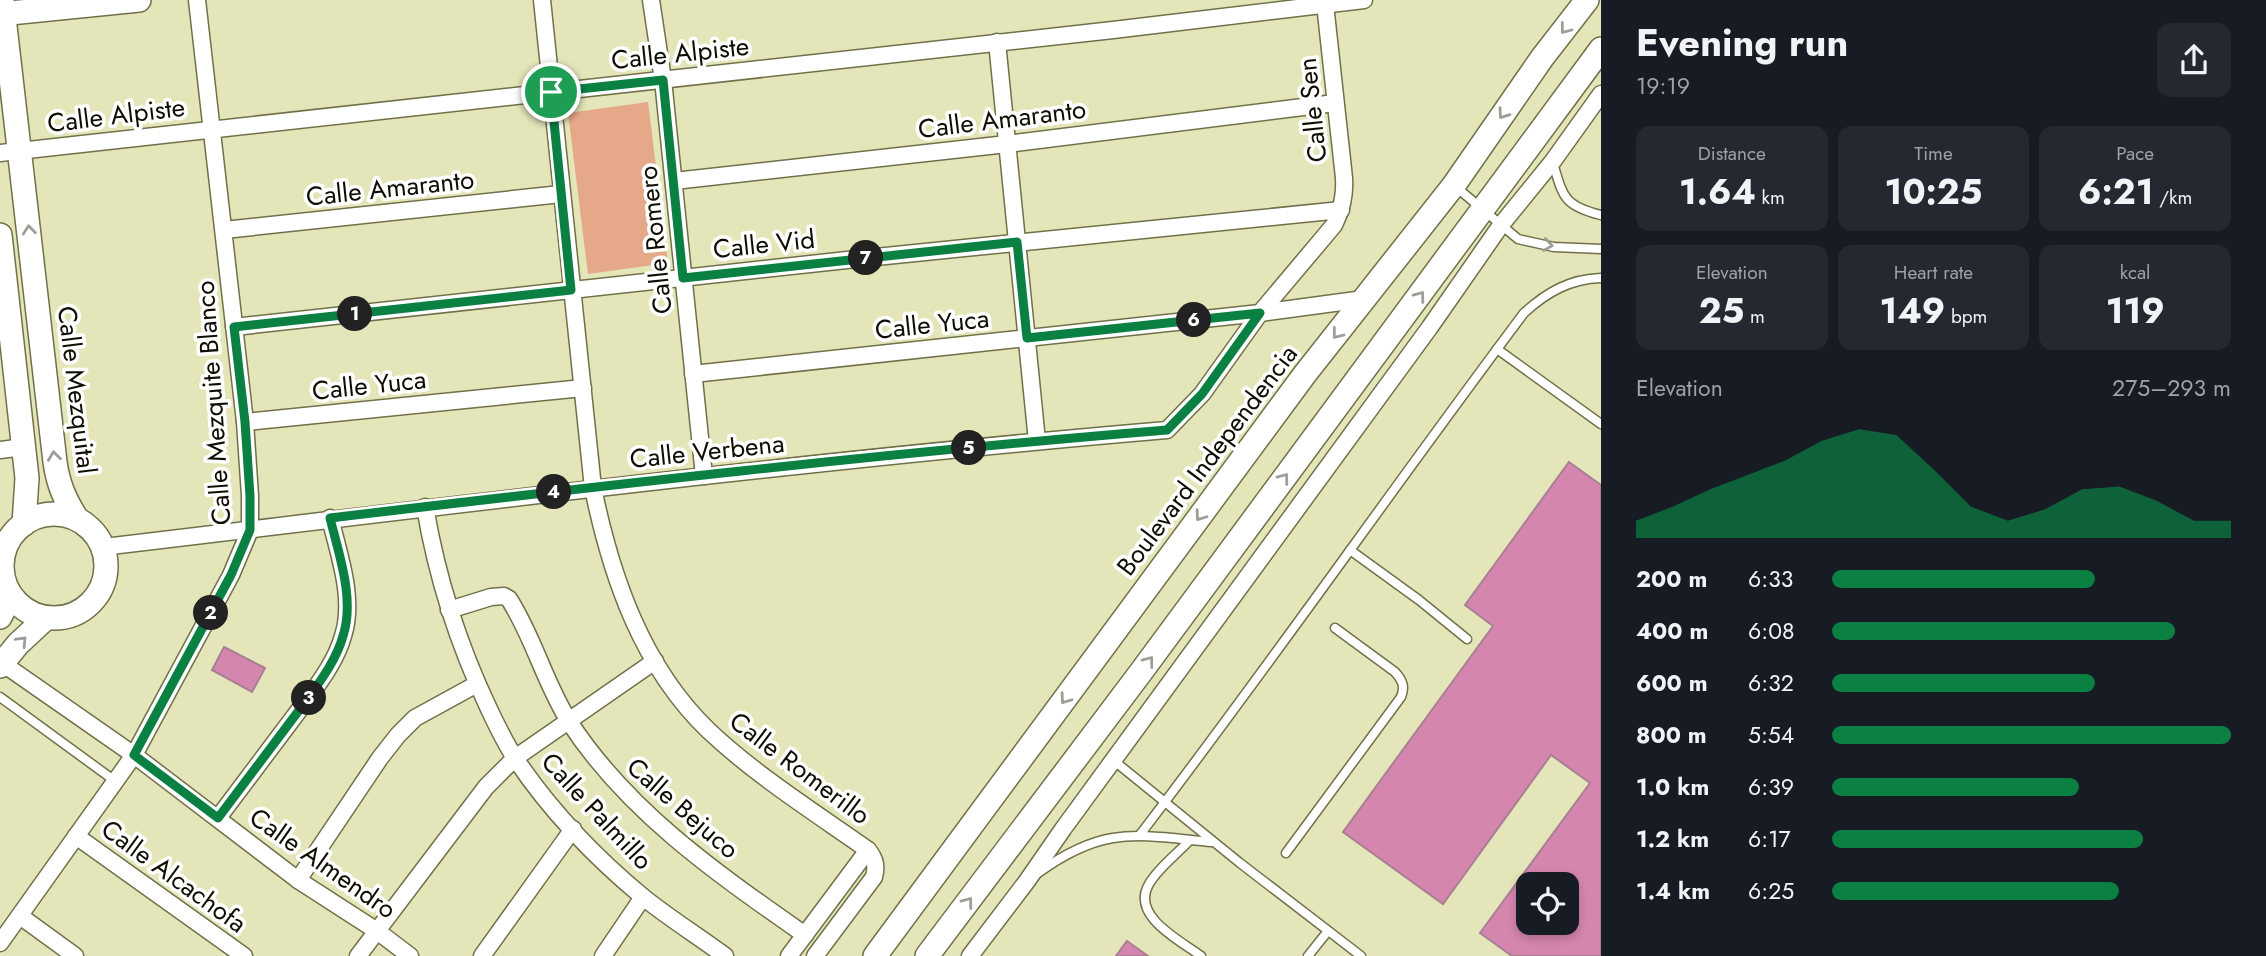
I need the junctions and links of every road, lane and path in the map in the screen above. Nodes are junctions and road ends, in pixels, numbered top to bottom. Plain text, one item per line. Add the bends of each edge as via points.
1 (139, 0) edge
2 (197, 0) edge
3 (542, 0) edge
4 (651, 0) edge
5 (1364, 0) edge
6 (1587, 0) edge
7 (1325, 4) junction
8 (2, 9) edge
9 (997, 42) junction
10 (1601, 49) edge
11 (663, 80) junction
12 (551, 92) junction
13 (1601, 94) edge
14 (1335, 103) junction
15 (213, 128) junction
16 (1007, 144) junction
17 (10, 152) edge
18 (1553, 161) junction
19 (674, 181) junction
20 (1454, 185) junction
21 (561, 194) junction
22 (1341, 210) junction
23 (1601, 215) edge
24 (1492, 218) junction
25 (224, 230) junction
26 (1017, 242) junction
27 (1, 247) edge
28 (1601, 248) edge
29 (683, 278) junction
30 (1601, 278) edge
31 (571, 290) junction
32 (1364, 299) junction
33 (1260, 313) junction
34 (234, 327) junction
35 (1027, 338) junction
36 (6, 348) edge
37 (1497, 349) junction
38 (693, 374) junction
39 (583, 388) junction
40 (245, 422) junction
41 (1601, 424) edge
42 (1037, 441) junction
43 (24, 447) junction
44 (0, 450) edge
45 (704, 476) junction
46 (593, 488) junction
47 (425, 507) junction
48 (330, 518) junction
49 (77, 519) junction
50 (24, 524) junction
51 (250, 530) junction
52 (103, 547) junction
53 (1350, 550) junction
54 (1, 557) edge
55 (11, 596) junction
56 (449, 610) junction
57 (0, 617) edge
58 (46, 618) junction
59 (1335, 628) dead end
60 (1467, 639) dead end
61 (655, 661) junction
62 (1, 664) edge
63 (477, 684) junction
64 (0, 698) edge
65 (568, 720) junction
66 (134, 755) junction
67 (515, 758) junction
68 (1113, 760) junction
69 (115, 781) junction
70 (1165, 802) junction
71 (218, 818) junction
72 (573, 829) junction
73 (76, 836) junction
74 (1139, 836) junction
75 (1190, 840) junction
76 (1214, 842) junction
77 (868, 850) junction
78 (1286, 853) dead end
79 (298, 880) junction
80 (1027, 881) junction
81 (643, 897) junction
82 (20, 916) junction
83 (377, 931) junction
84 (1328, 931) junction
85 (805, 935) junction
86 (0, 943) edge
87 (75, 956) edge
88 (244, 956) edge
89 (358, 956) edge
90 (410, 956) edge
91 (482, 956) edge
92 (603, 956) edge
93 (725, 956) edge
94 (789, 956) edge
95 (815, 956) edge
96 (876, 956) edge
97 (927, 956) edge
98 (970, 956) edge
99 (1201, 956) edge
100 (1308, 956) edge
101 (1362, 956) edge

1 - 8 main road
2 - 15 street, Calle Mezquite Blanco
3 - 12 street, Calle Romerillo
4 - 11 street, Calle Romero
5 - 7 street, Calle Alpiste
6 -> 20 main road, Boulevard Independencia
7 - 9 street, Calle Alpiste
7 - 14 street, Calle Sen
8 - 17 main road, Calle Mezquital
9 - 11 street, Calle Alpiste
9 - 16 street
10 - 24 main road
11 - 12 street, Calle Alpiste
11 - 19 street, Calle Romero
12 - 15 street, Calle Alpiste
12 - 21 street, Calle Romerillo
13 - 18 street
14 - 16 street, Calle Amaranto
14 - 22 street, Calle Sen via 1344,178
15 - 17 street, Calle Alpiste
15 - 25 street, Calle Mezquite Blanco
16 - 19 street, Calle Amaranto
16 - 26 street
49 -> 17 main road, Calle Mezquital via 58,481
18 - 23 lane via 1565,197 1574,206
18 - 24 street
19 - 29 street, Calle Romero
20 - 24 lane
20 - 32 main road, Boulevard Independencia
21 - 25 street, Calle Amaranto
21 - 31 street, Calle Romerillo
22 - 26 street, Calle Vid
22 - 33 street, Calle Verbena via 1320,244
24 -> 28 lane via 1518,239 1531,243
24 - 68 street via 1430,327
97 -> 24 main road
25 - 34 street, Calle Mezquite Blanco
26 - 29 street, Calle Vid
26 - 35 street
27 - 36 main road
29 - 31 street, Calle Vid
29 - 38 street, Calle Romero
30 - 37 lane via 1550,291 1524,313
31 - 34 street, Calle Vid
31 - 39 street, Calle Romerillo
32 - 33 street, Calle Yuca
32 -> 96 main road, Boulevard Independencia
33 - 35 street, Calle Yuca
33 - 42 street, Calle Verbena via 1202,394 1167,430
34 - 40 street, Calle Mezquite Blanco
35 - 38 street, Calle Yuca
35 - 42 street
36 - 43 main road
37 - 41 lane
37 - 53 lane
38 - 45 street, Calle Romero
39 - 40 street, Calle Yuca
39 - 46 street, Calle Romerillo
40 - 51 street, Calle Mezquite Blanco
42 - 45 street, Calle Verbena
43 - 44 street
43 - 50 main road
45 - 46 street, Calle Verbena
46 - 47 street, Calle Verbena
46 - 61 street, Calle Romerillo via 627,607
47 - 48 street, Calle Verbena
47 - 56 street, Calle Palmillo
48 - 51 street, Calle Verbena
48 - 71 street via 344,578 344,635 323,677
49 - 50 main road via 59,514
49 - 52 main road
50 - 54 main road
51 - 52 street, Calle Verbena
51 - 66 street, Calle Mezquite Blanco via 231,575
52 - 58 main road via 107,565 95,599 64,618
53 - 60 lane
53 - 70 lane
54 - 55 main road
55 - 57 main road
55 - 58 main road via 32,614
56 - 63 street, Calle Palmillo
56 - 65 street, Calle Bejuco via 491,597 509,599
62 -> 58 main road
59 - 78 lane via 1395,672 1404,690
61 - 65 street
61 - 77 street, Calle Romerillo via 707,729 743,761
62 - 66 street, Calle Almendro
63 - 67 street, Calle Palmillo
63 - 79 street via 415,718 398,735
64 - 69 lane
65 - 67 street
65 - 85 street, Calle Bejuco via 609,776 667,833
66 - 69 street, Calle Mezquite Blanco
66 - 71 street, Calle Almendro
67 - 72 street, Calle Palmillo
67 - 83 street via 478,796
68 - 70 lane
68 - 80 street
69 - 73 street, Calle Mezquite Blanco
70 - 74 lane
70 - 76 lane
71 - 79 street, Calle Almendro
72 - 81 street, Calle Palmillo
72 - 91 street
73 - 82 street, Calle Mezquite Blanco
73 - 88 street, Calle Alcachofa
74 - 75 lane
74 - 80 lane via 1115,836 1082,846
75 - 76 lane
75 - 99 lane via 1149,883 1145,902 1154,921
76 - 84 lane
77 - 85 street
77 - 95 street via 875,863 874,877
79 - 83 street, Calle Almendro
80 - 98 street
81 - 92 street
81 - 93 street, Calle Palmillo
82 - 86 street, Calle Mezquite Blanco
82 - 87 street
83 - 89 street
83 - 90 street, Calle Almendro
84 - 100 lane
84 - 101 lane
85 - 94 street

